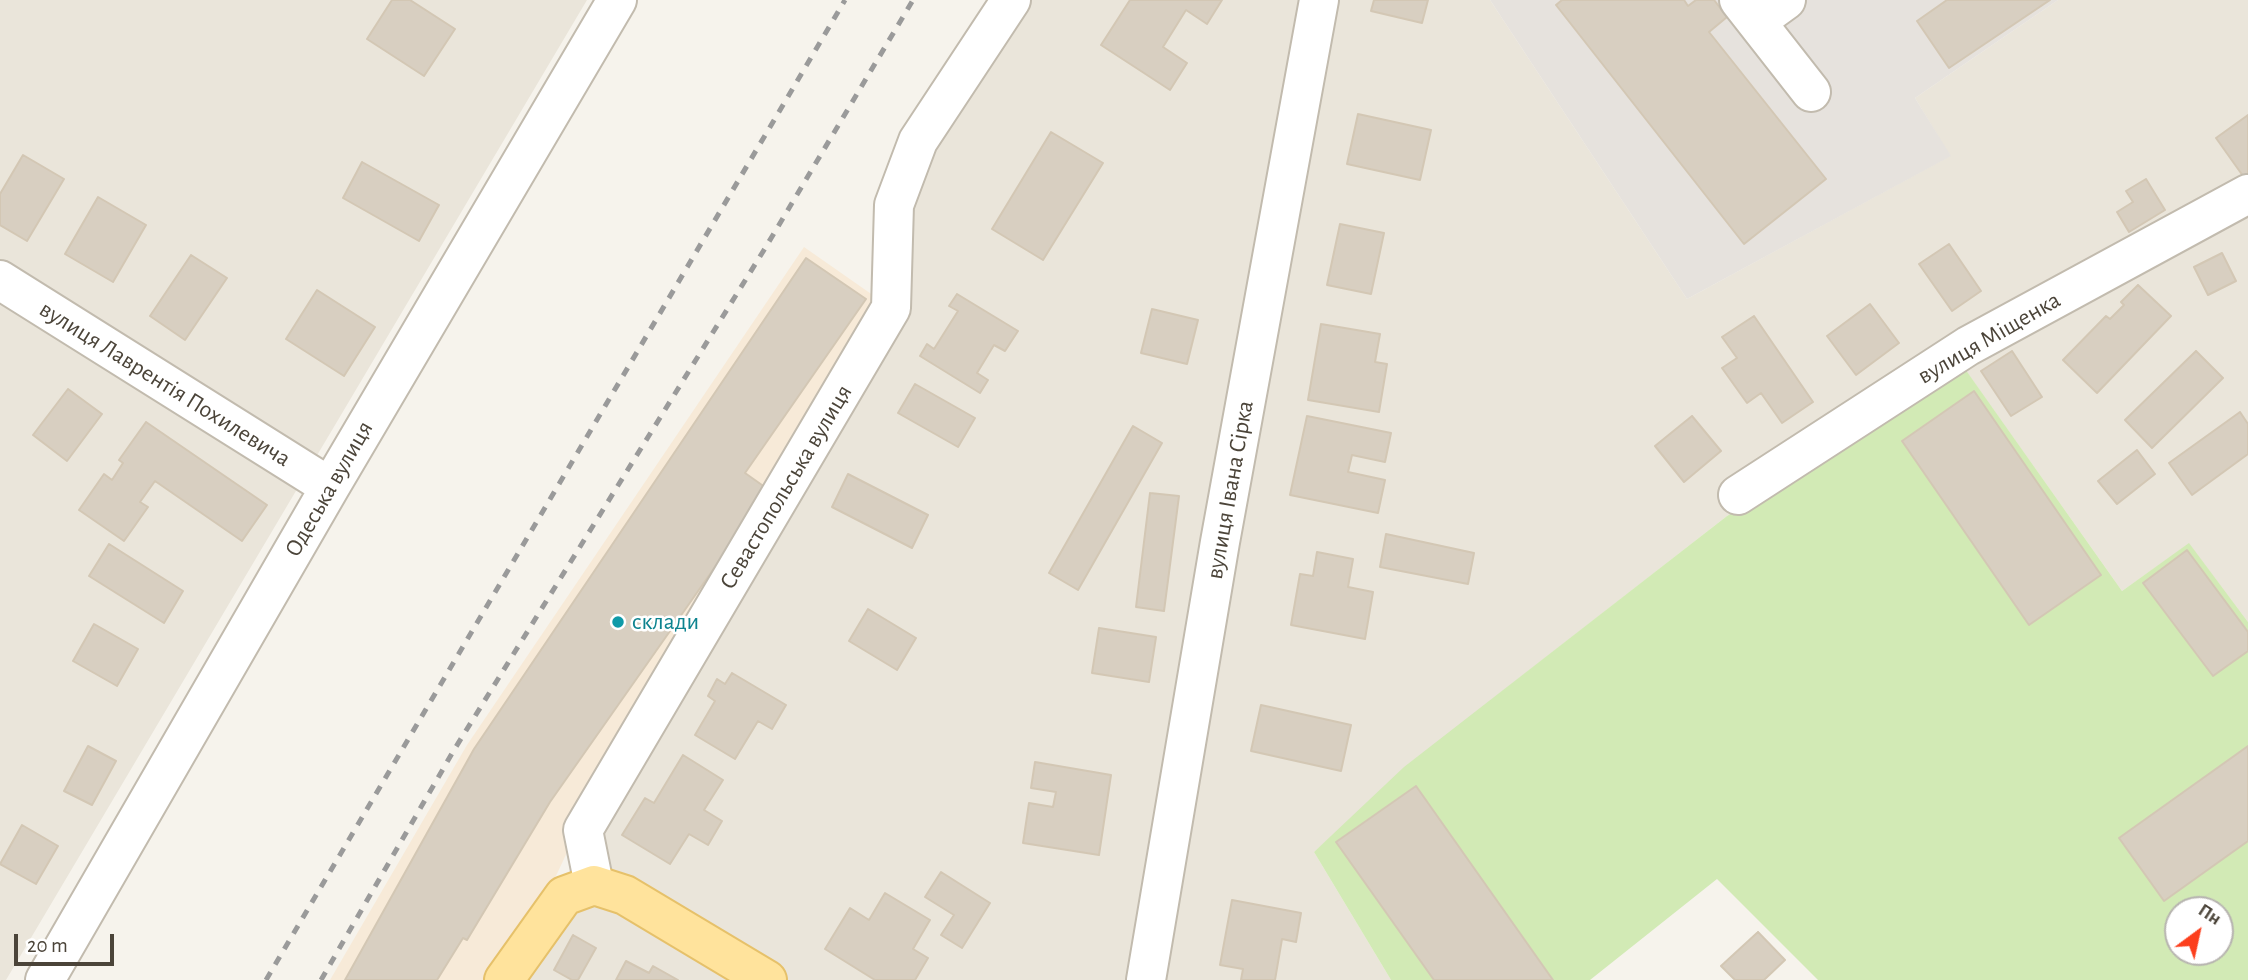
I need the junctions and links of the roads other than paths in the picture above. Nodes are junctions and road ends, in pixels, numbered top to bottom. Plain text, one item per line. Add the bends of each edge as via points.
1 (617, 0) edge
2 (1011, 0) edge
3 (1319, 0) edge
4 (1761, 7) edge
5 (1811, 92) dead end
6 (2248, 194) edge
7 (0, 280) edge
8 (330, 487) junction
9 (1738, 495) dead end
10 (594, 886) junction
11 (757, 977) edge
12 (45, 980) edge
13 (504, 980) edge
14 (1146, 980) edge

1 - 8 street, Одеська вулиця
2 - 10 street, Севастопольська вулиця via 918,141 894,205 891,308 583,830
3 - 14 street, вулиця Івана Сірка
4 - 5 street
6 - 9 street, вулиця Міщенка via 1968,346
7 - 8 street, вулиця Лаврентія Похилевича
8 - 12 street, Одеська вулиця
10 - 11 main road via 625,895
10 - 13 main road via 564,897

